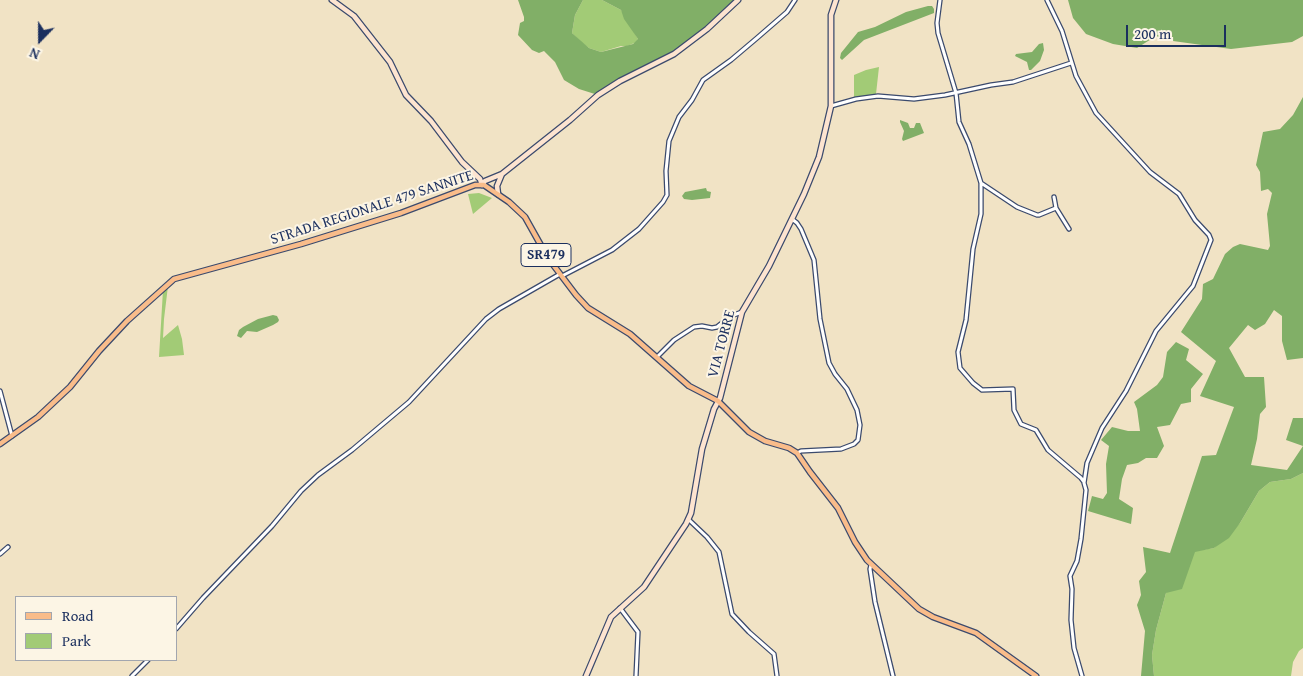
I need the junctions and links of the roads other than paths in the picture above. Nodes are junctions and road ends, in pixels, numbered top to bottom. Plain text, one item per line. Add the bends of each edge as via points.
1 (332, 0) edge
2 (738, 0) edge
3 (795, 0) edge
4 (836, 0) edge
5 (940, 0) edge
6 (1047, 0) edge
7 (1071, 63) junction
8 (956, 93) junction
9 (831, 106) junction
10 (502, 174) junction
11 (981, 183) junction
12 (482, 185) junction
13 (498, 194) junction
14 (1054, 197) dead end
15 (1056, 208) junction
16 (792, 218) junction
17 (1069, 229) dead end
18 (561, 275) junction
19 (742, 312) junction
20 (657, 357) junction
21 (0, 391) edge
22 (718, 401) junction
23 (12, 436) junction
24 (0, 444) edge
25 (797, 453) junction
26 (1084, 483) junction
27 (688, 519) junction
28 (8, 547) dead end
29 (0, 554) edge
30 (871, 564) junction
31 (620, 608) junction
32 (178, 627) edge
33 (147, 661) edge
34 (132, 676) edge
35 (586, 676) edge
36 (636, 676) edge
37 (777, 676) edge
38 (893, 676) edge
39 (1036, 676) edge
40 (1082, 676) edge

1 - 12 main road via 354,16 390,62 406,95
2 - 10 main road via 674,54 598,95
3 - 18 street via 787,12 703,80 679,117 669,141 667,194 662,202 639,229 612,250
4 - 9 main road, VIA TORRE via 831,15
5 - 8 street via 938,32
6 - 7 street via 1062,31
7 - 8 street via 1013,82
7 - 26 street via 1103,122 1150,172 1179,194 1211,240 1193,286 1156,331 1126,391 1096,440
8 - 9 street via 914,99 878,96
8 - 11 street via 959,122
9 - 16 main road, VIA TORRE via 818,162
10 - 12 main road
10 - 13 main road via 497,186
11 - 15 street via 1017,207 1036,215
11 - 26 street via 981,214 973,249 966,320 958,352 960,368 982,390 1013,389 1014,410 1021,424 1036,430 1048,450
12 - 13 main road, STRADA REGIONALE 479 SANNITE / SR479
12 - 23 main road, STRADA REGIONALE 479 SANNITE via 392,216 174,280 110,338 66,390 38,417
13 - 18 main road, STRADA REGIONALE 479 SANNITE / SR479 via 526,217
14 - 15 street
15 - 17 street
16 - 19 main road, VIA TORRE via 770,266
16 - 25 street via 801,229 815,265 820,319 829,363 847,389 860,426 858,440 854,444 840,449
18 - 20 main road, STRADA REGIONALE 479 SANNITE / SR479 via 588,308 630,334
18 - 32 street via 486,319 409,402 301,491
19 - 20 street via 718,327 694,327
19 - 22 main road, VIA TORRE
20 - 22 main road, STRADA REGIONALE 479 SANNITE / SR479 via 693,389
21 - 23 street
22 - 25 main road, STRADA REGIONALE 479 SANNITE / SR479 via 754,436
22 - 27 main road, VIA TORRE via 702,449
23 - 24 main road, STRADA REGIONALE 479 SANNITE
25 - 30 main road via 838,508
26 - 40 street via 1081,539 1070,576 1074,648
27 - 31 main road, VIA TORRE via 644,587
27 - 37 street via 719,552 732,614 774,654
28 - 29 street
30 - 38 street via 875,602
30 - 39 main road via 923,612 976,633
31 - 35 main road, VIA TORRE via 611,617
31 - 36 street via 638,632
33 - 34 street

